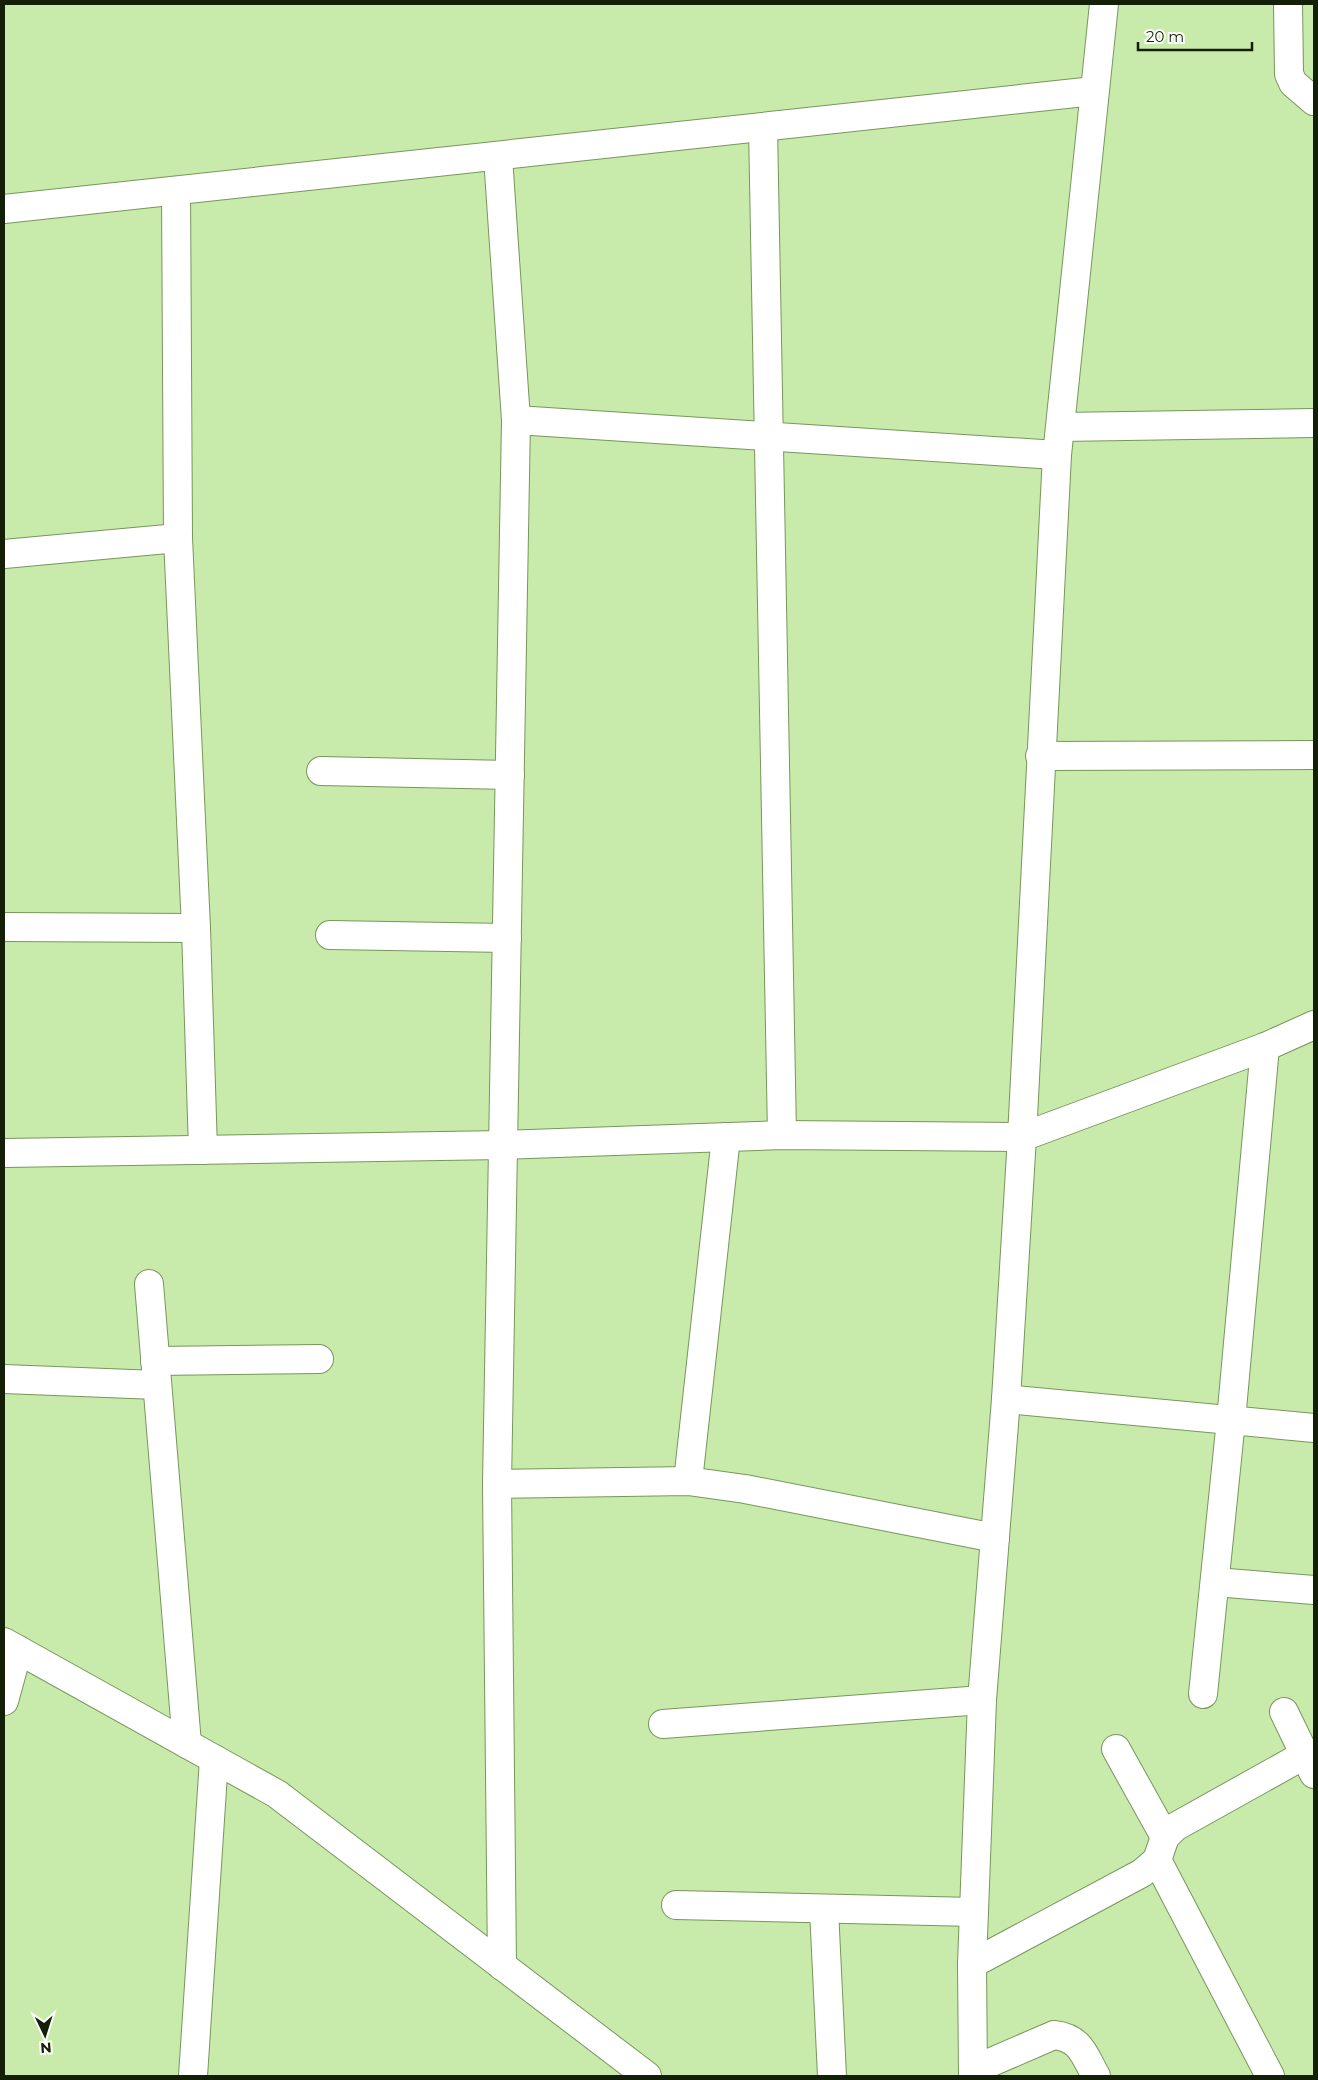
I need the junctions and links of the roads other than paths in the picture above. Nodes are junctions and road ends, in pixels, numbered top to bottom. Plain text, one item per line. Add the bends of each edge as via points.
1 (1104, 4) edge
2 (1288, 4) edge
3 (1094, 91) junction
4 (1314, 101) edge
5 (763, 127) junction
6 (498, 157) junction
7 (176, 190) junction
8 (4, 209) edge
9 (516, 420) junction
10 (1314, 423) edge
11 (1061, 427) junction
12 (770, 437) junction
13 (1058, 456) junction
14 (178, 538) junction
15 (4, 554) edge
16 (1314, 755) edge
17 (1040, 756) junction
18 (321, 771) dead end
19 (510, 775) junction
20 (4, 927) edge
21 (196, 928) junction
22 (330, 935) dead end
23 (507, 938) junction
24 (1314, 1025) edge
25 (1265, 1047) junction
26 (782, 1135) junction
27 (726, 1137) junction
28 (1022, 1137) junction
29 (503, 1145) junction
30 (203, 1150) junction
31 (4, 1153) edge
32 (149, 1284) dead end
33 (319, 1359) dead end
34 (156, 1373) junction
35 (4, 1379) edge
36 (1006, 1399) junction
37 (1231, 1420) junction
38 (1314, 1428) edge
39 (688, 1480) junction
40 (497, 1484) junction
41 (995, 1538) junction
42 (1215, 1582) junction
43 (1314, 1590) edge
44 (11, 1646) edge
45 (1203, 1694) dead end
46 (982, 1700) junction
47 (4, 1701) edge
48 (1284, 1712) dead end
49 (663, 1724) dead end
50 (187, 1744) junction
51 (1116, 1749) dead end
52 (214, 1759) junction
53 (1309, 1764) edge
54 (1161, 1848) junction
55 (676, 1905) dead end
56 (824, 1909) junction
57 (974, 1912) junction
58 (972, 1964) junction
59 (502, 1966) junction
60 (973, 2073) edge
61 (193, 2076) edge
62 (646, 2076) edge
63 (832, 2076) edge
64 (1096, 2076) edge
65 (1270, 2076) edge

1 - 3 street
2 - 4 street via 1289,74 1293,83
3 - 5 street
3 - 11 street
5 - 6 street
5 - 12 street
6 - 7 street
6 - 9 street
7 - 8 street
7 - 14 street
9 - 12 street
9 - 19 street
10 - 11 street
11 - 13 street
12 - 13 street
12 - 26 street
13 - 17 street
14 - 15 street
14 - 21 street
16 - 17 street
17 - 28 street
18 - 19 street
19 - 23 street
20 - 21 street
21 - 30 street
22 - 23 street
23 - 29 street
24 - 25 street
25 - 28 street
25 - 37 street
26 - 27 street
26 - 28 street
27 - 29 street
27 - 39 street
28 - 36 street
29 - 30 street
29 - 40 street
30 - 31 street
32 - 34 street
33 - 34 street
34 - 35 street
34 - 50 street
36 - 37 street
36 - 41 street
37 - 38 street
37 - 42 street
39 - 40 street
39 - 41 street
40 - 59 street
41 - 46 street
42 - 43 street
42 - 45 street
44 - 47 street
44 - 50 street
46 - 49 street
46 - 57 street
48 - 53 street
50 - 52 street
51 - 54 street
52 - 59 street via 277,1794
52 - 61 street
53 - 54 street via 1175,1827
54 - 58 street via 1142,1873
54 - 65 street
55 - 56 street
56 - 57 street
56 - 63 street
57 - 58 street
58 - 60 street
59 - 62 street
60 - 64 street via 1054,2035 1068,2036 1077,2042

